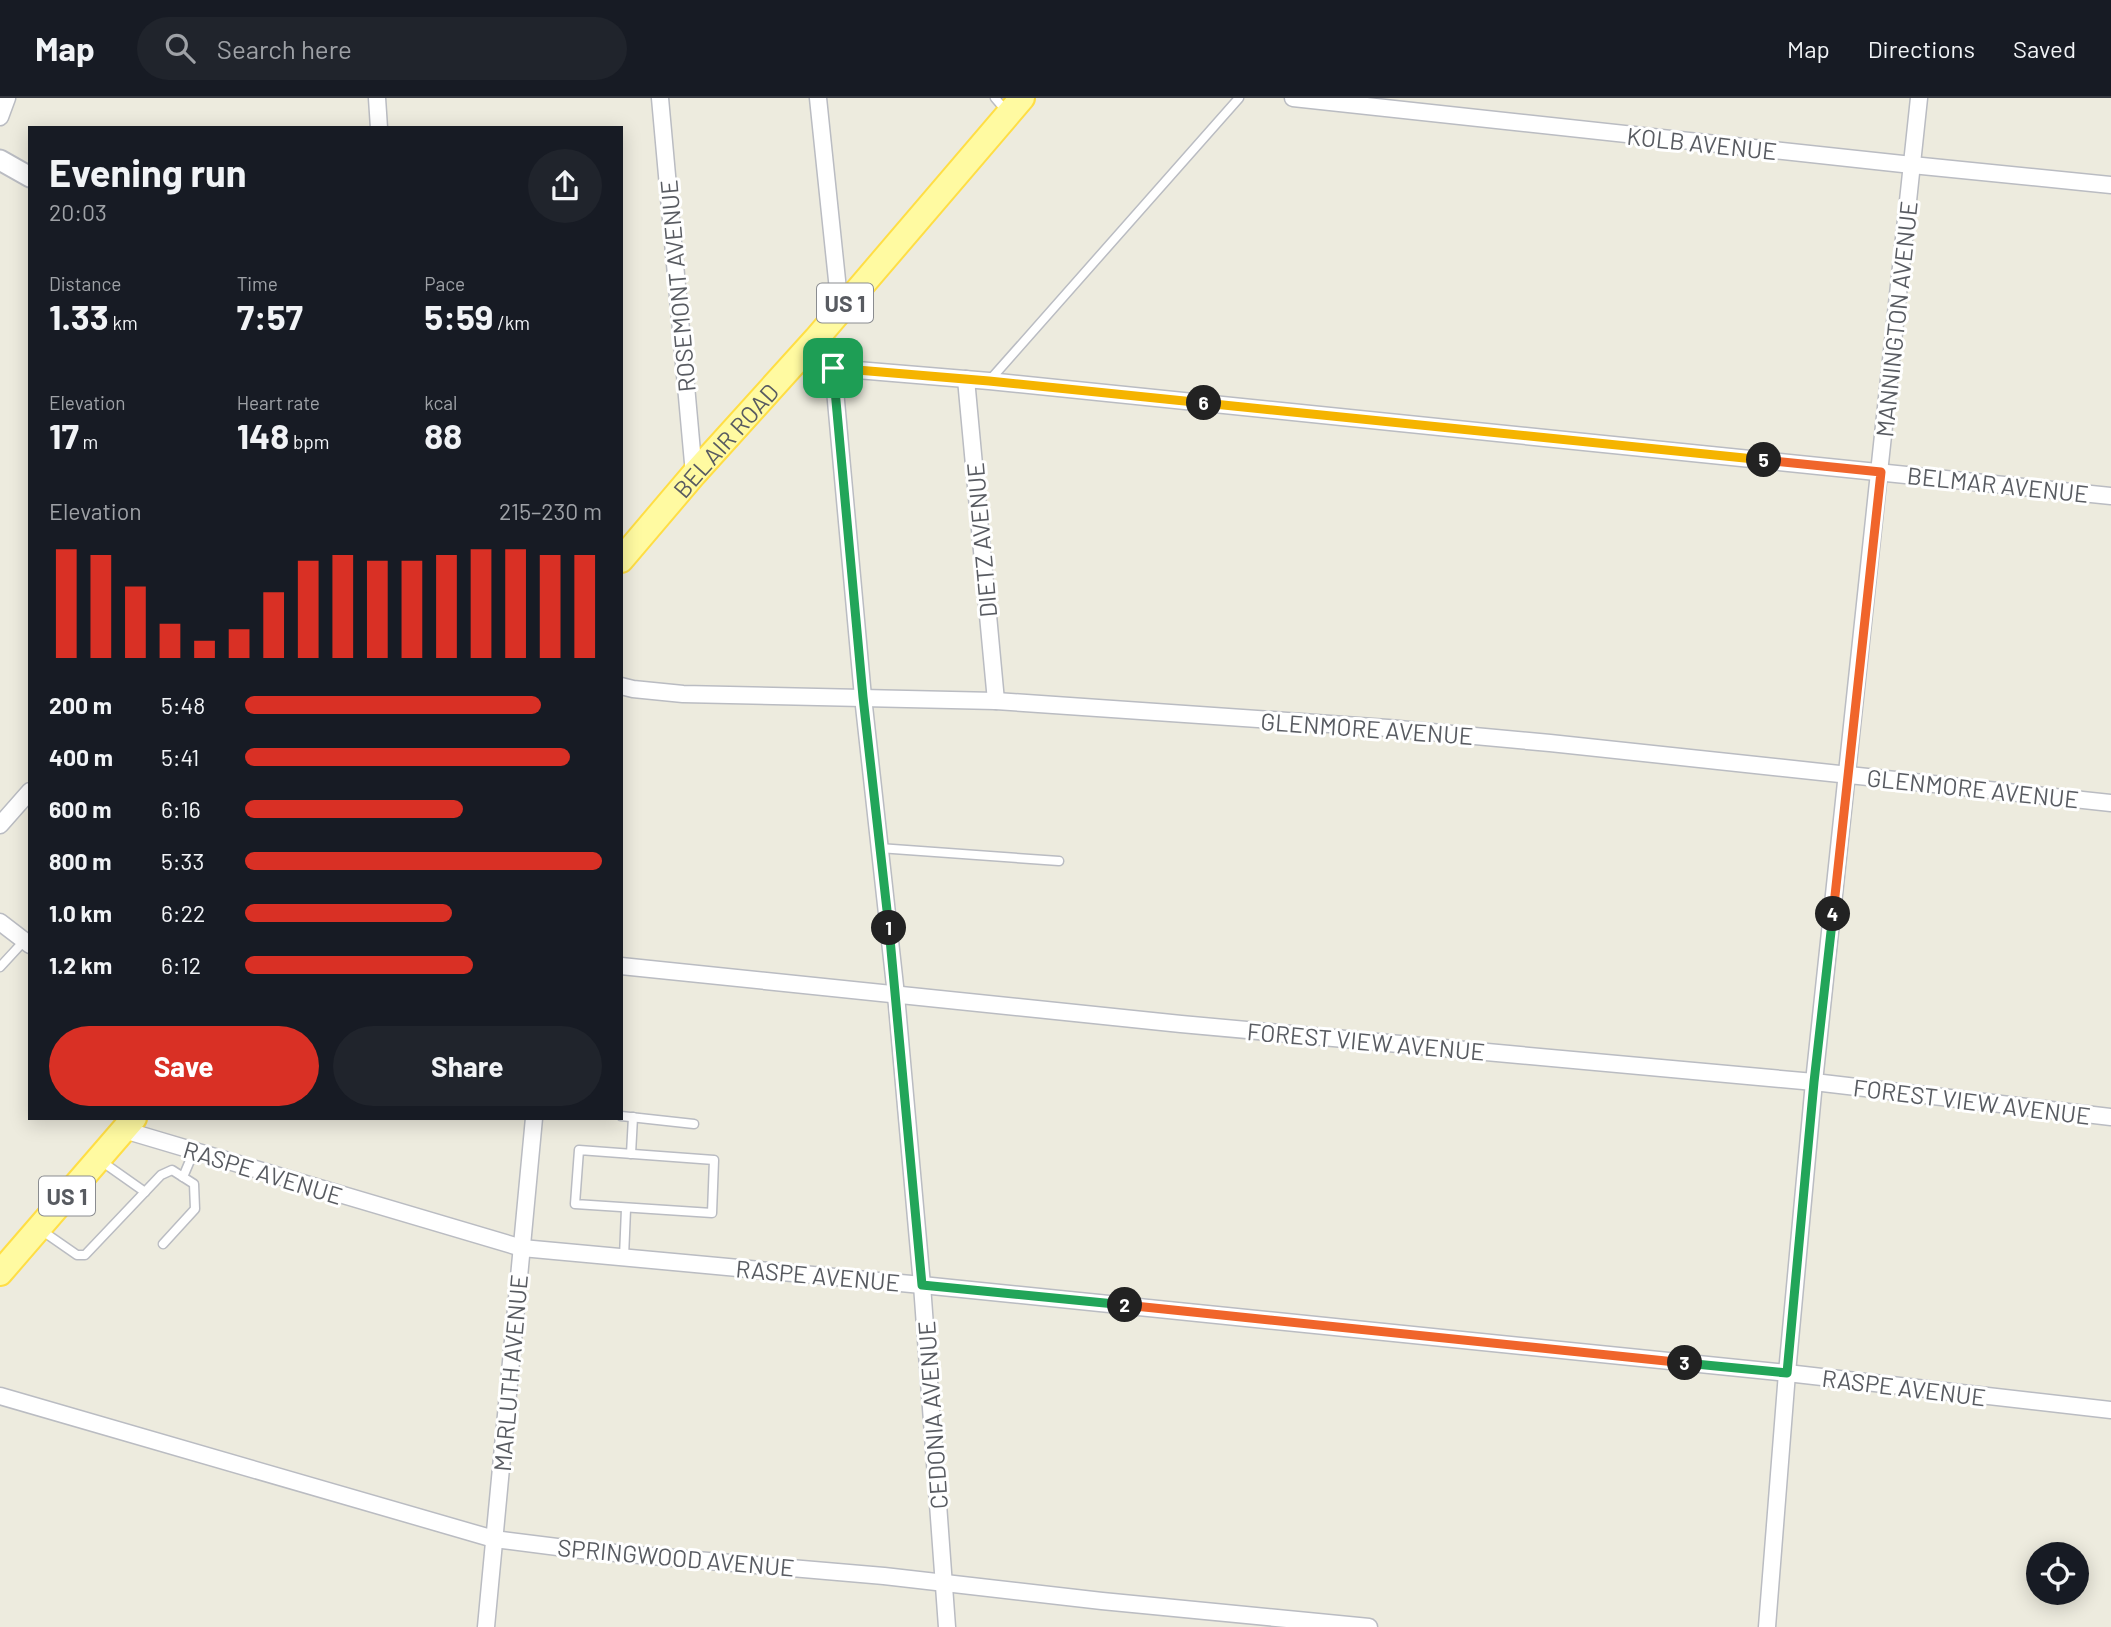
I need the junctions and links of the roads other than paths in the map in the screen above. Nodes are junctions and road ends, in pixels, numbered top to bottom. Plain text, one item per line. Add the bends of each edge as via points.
1 (7, 98) edge
2 (377, 98) edge
3 (660, 98) edge
4 (818, 98) edge
5 (1239, 98) edge
6 (1293, 98) edge
7 (1919, 98) edge
8 (1009, 103) edge
9 (0, 117) edge
10 (379, 126) edge
11 (0, 159) edge
12 (1912, 166) junction
13 (28, 176) edge
14 (2111, 185) edge
15 (840, 309) junction
16 (816, 339) junction
17 (833, 368) junction
18 (966, 379) junction
19 (989, 381) junction
20 (1881, 472) junction
21 (694, 474) junction
22 (2111, 496) edge
23 (623, 558) edge
24 (623, 686) edge
25 (863, 697) junction
26 (996, 701) junction
27 (1848, 776) junction
28 (28, 793) edge
29 (2111, 803) edge
30 (0, 825) edge
31 (879, 848) junction
32 (1059, 862) dead end
33 (0, 922) edge
34 (27, 943) edge
35 (623, 966) edge
36 (0, 967) edge
37 (896, 995) junction
38 (1814, 1082) junction
39 (623, 1116) edge
40 (634, 1117) junction
41 (2111, 1117) edge
42 (534, 1120) edge
43 (129, 1124) edge
44 (694, 1124) dead end
45 (194, 1151) junction
46 (631, 1154) junction
47 (99, 1159) junction
48 (183, 1177) junction
49 (145, 1192) junction
50 (626, 1209) junction
51 (38, 1229) junction
52 (163, 1244) dead end
53 (522, 1248) junction
54 (624, 1257) junction
55 (0, 1273) edge
56 (922, 1285) junction
57 (1787, 1373) junction
58 (0, 1396) edge
59 (2111, 1410) edge
60 (494, 1539) junction
61 (944, 1583) junction
62 (1222, 1620) edge
63 (486, 1627) edge
64 (947, 1627) edge
65 (1369, 1627) edge
66 (1767, 1627) edge

1 - 9 street
2 - 10 street
3 - 21 street, ROSEMONT AVENUE
4 - 15 street
5 - 19 lane
6 - 12 street, KOLB AVENUE
7 - 12 street, MANNINGTON AVENUE
8 - 15 main road, BELAIR ROAD / US 1
11 - 13 street
12 - 14 street, KOLB AVENUE
12 - 20 street, MANNINGTON AVENUE
15 - 16 main road, BELAIR ROAD / US 1
16 - 17 street
16 - 21 main road, BELAIR ROAD / US 1
17 - 18 street, BELMAR AVENUE
17 - 25 street, CEDONIA AVENUE
18 - 19 street, BELMAR AVENUE
18 - 26 street, DIETZ AVENUE
19 - 20 street, BELMAR AVENUE
20 - 22 street, BELMAR AVENUE
20 - 27 street, MANNINGTON AVENUE
21 - 23 main road, BELAIR ROAD / US 1
24 - 25 street, GLENMORE AVENUE via 683,694
25 - 26 street, GLENMORE AVENUE
25 - 31 street, CEDONIA AVENUE
26 - 27 street, GLENMORE AVENUE via 1400,729
27 - 29 street, GLENMORE AVENUE
27 - 38 street, MANNINGTON AVENUE
28 - 30 street
31 - 32 lane
31 - 37 street, CEDONIA AVENUE
33 - 34 street
34 - 36 lane
35 - 37 street, FOREST VIEW AVENUE
37 - 38 street, FOREST VIEW AVENUE
37 - 56 street, CEDONIA AVENUE
38 - 41 street, FOREST VIEW AVENUE
38 - 57 street, MANNINGTON AVENUE
39 - 40 lane
40 - 44 lane
40 - 46 lane
42 - 53 street, MARLUTH AVENUE
43 - 45 street, RASPE AVENUE
43 - 47 main road, US 1
45 - 48 lane
45 - 53 street, RASPE AVENUE
46 - 50 lane via 579,1150 575,1204
46 - 50 lane via 714,1160 712,1213
47 - 49 lane
47 - 51 main road, US 1
48 - 49 lane via 172,1170
48 - 52 lane via 194,1184 195,1209
49 - 51 lane via 85,1255 77,1255
50 - 54 lane
51 - 55 main road, US 1
53 - 54 street, RASPE AVENUE
53 - 60 street, MARLUTH AVENUE
54 - 56 street, RASPE AVENUE
56 - 57 street, RASPE AVENUE
56 - 61 street, CEDONIA AVENUE
57 - 59 street, RASPE AVENUE
57 - 66 street, MANNINGTON AVENUE
58 - 60 street, SPRINGWOOD AVENUE
60 - 61 street, SPRINGWOOD AVENUE
60 - 63 street, MARLUTH AVENUE
61 - 62 street, SPRINGWOOD AVENUE
61 - 64 street, CEDONIA AVENUE
62 - 65 street, SPRINGWOOD AVENUE

